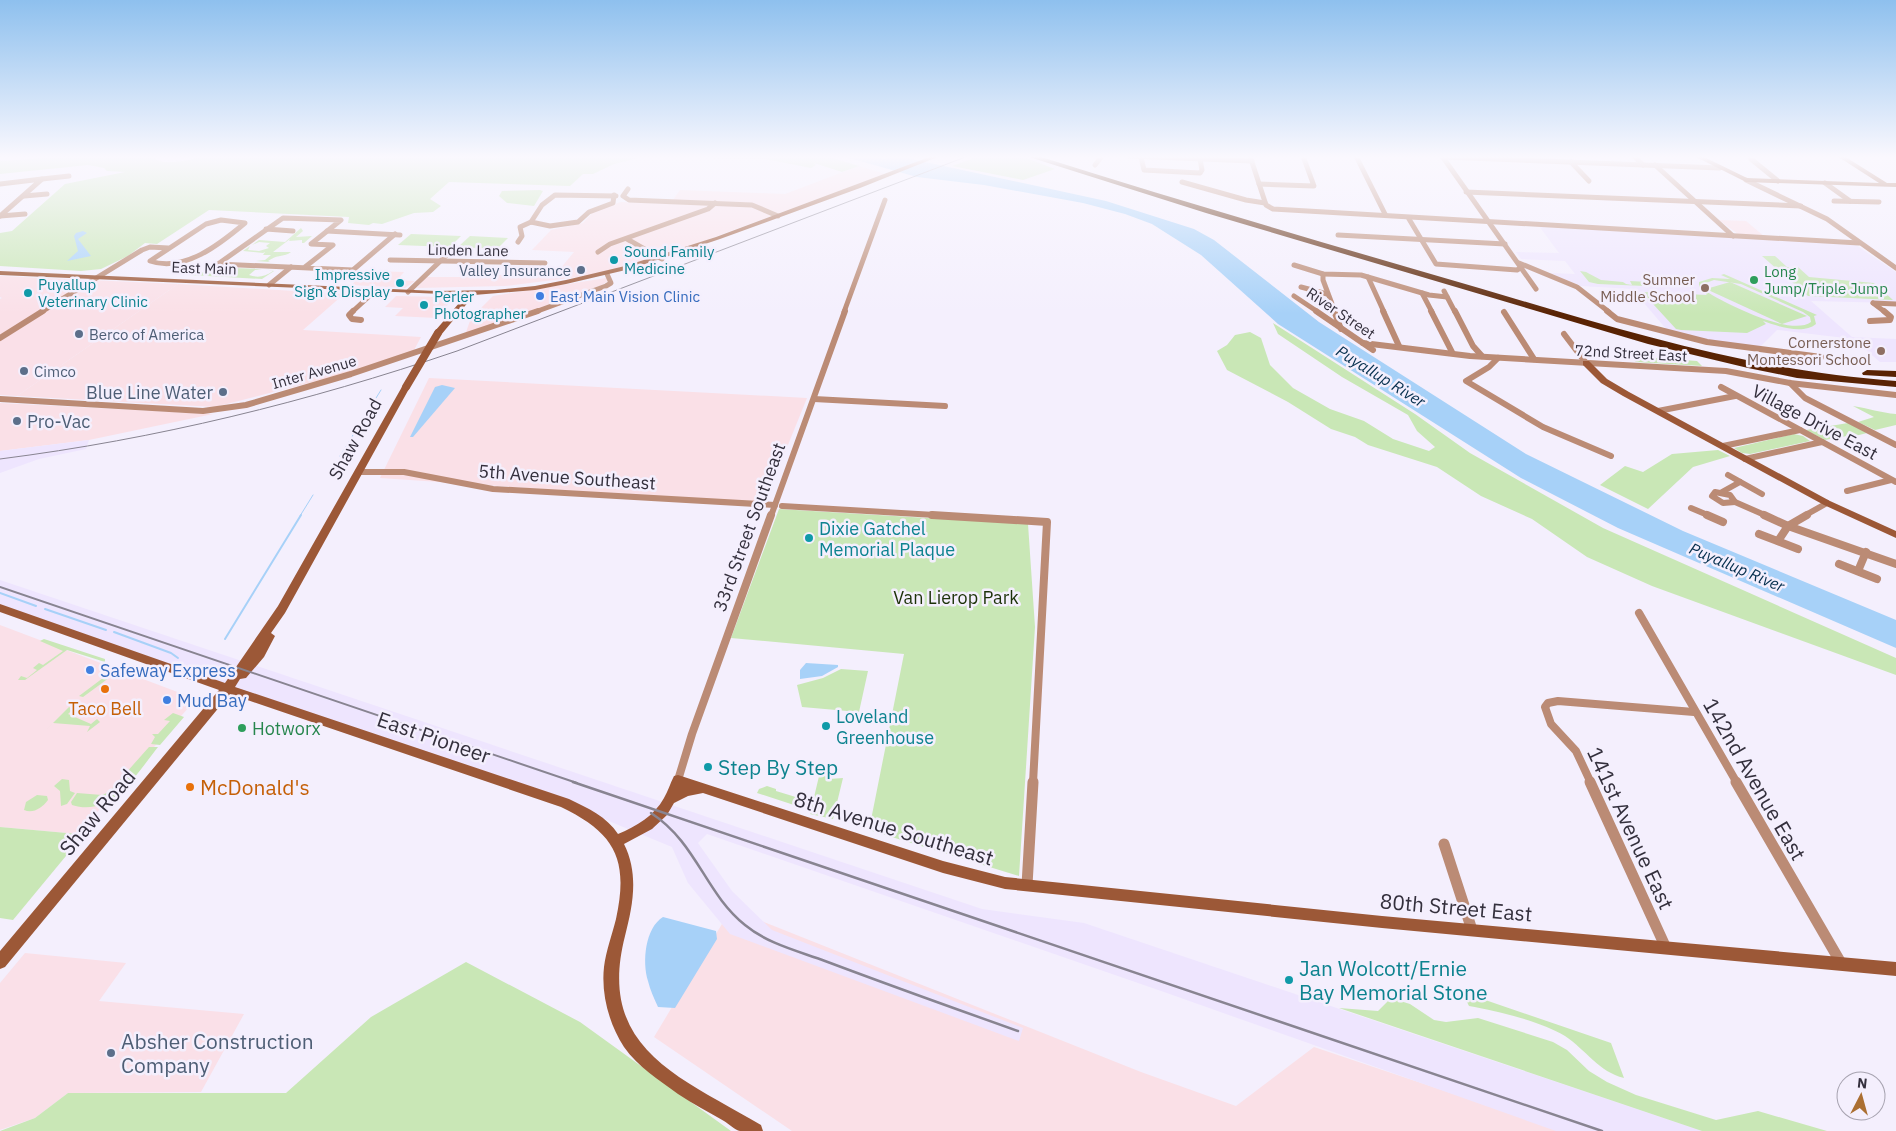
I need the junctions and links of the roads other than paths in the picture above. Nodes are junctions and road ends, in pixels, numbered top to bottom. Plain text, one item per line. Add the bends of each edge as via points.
1 (541, 209) edge
2 (597, 209) edge
3 (709, 209) edge
4 (762, 209) edge
5 (797, 209) edge
6 (883, 209) edge
7 (1198, 209) edge
8 (1218, 209) edge
9 (1270, 209) edge
10 (1382, 209) edge
11 (1478, 209) edge
12 (1703, 209) edge
13 (1806, 209) edge
14 (2, 210) edge
15 (25, 214) dead end
16 (1385, 214) junction
17 (778, 216) junction
18 (1408, 219) junction
19 (531, 222) junction
20 (1488, 222) junction
21 (266, 229) junction
22 (293, 230) dead end
23 (327, 231) junction
24 (1338, 235) dead end
25 (1733, 236) junction
26 (627, 238) junction
27 (1420, 239) junction
28 (518, 242) dead end
29 (1860, 243) junction
30 (1505, 244) junction
31 (168, 248) junction
32 (454, 248) dead end
33 (598, 252) dead end
34 (662, 259) junction
35 (390, 260) dead end
36 (439, 262) junction
37 (545, 263) dead end
38 (1294, 265) dead end
39 (1520, 265) junction
40 (291, 267) junction
41 (305, 267) junction
42 (1896, 268) edge
43 (0, 273) edge
44 (607, 274) junction
45 (1323, 274) junction
46 (97, 277) junction
47 (1368, 277) junction
48 (571, 281) junction
49 (269, 285) junction
50 (524, 287) junction
51 (1300, 287) dead end
52 (1536, 289) dead end
53 (376, 290) junction
54 (432, 291) junction
55 (409, 292) junction
56 (1422, 293) junction
57 (470, 294) junction
58 (1327, 294) junction
59 (1294, 296) dead end
60 (1896, 304) edge
61 (1504, 312) dead end
62 (361, 320) dead end
63 (1870, 321) dead end
64 (1342, 329) junction
65 (1564, 334) dead end
66 (0, 338) edge
67 (1364, 343) junction
68 (1399, 346) junction
69 (1373, 350) dead end
70 (1452, 352) junction
71 (1482, 356) junction
72 (1821, 357) dead end
73 (1498, 358) junction
74 (1534, 359) junction
75 (1586, 363) junction
76 (1896, 375) edge
77 (1790, 383) junction
78 (1896, 384) edge
79 (1721, 388) dead end
80 (1888, 395) junction
81 (1896, 395) edge
82 (1736, 396) junction
83 (0, 399) edge
84 (814, 399) junction
85 (1896, 402) edge
86 (945, 406) dead end
87 (1658, 411) junction
88 (1800, 430) junction
89 (1822, 442) junction
90 (1896, 445) edge
91 (1723, 446) junction
92 (1611, 456) dead end
93 (1745, 459) junction
94 (358, 472) junction
95 (1728, 475) dead end
96 (1894, 481) edge
97 (1740, 482) junction
98 (1847, 491) dead end
99 (1722, 492) junction
100 (1762, 494) dead end
101 (1719, 502) junction
102 (1735, 502) junction
103 (1827, 503) junction
104 (778, 505) junction
105 (1691, 508) dead end
106 (1707, 515) junction
107 (1723, 522) dead end
108 (1788, 526) junction
109 (1759, 534) dead end
110 (1896, 535) edge
111 (1778, 541) junction
112 (1798, 550) dead end
113 (1866, 552) junction
114 (1839, 564) dead end
115 (1896, 564) edge
116 (1858, 572) junction
117 (1877, 579) dead end
118 (0, 608) edge
119 (1638, 613) dead end
120 (227, 689) junction
121 (1694, 712) junction
122 (678, 780) junction
123 (703, 788) junction
124 (672, 799) junction
125 (617, 841) junction
126 (1444, 844) dead end
127 (1012, 884) joint
128 (1027, 885) junction
129 (1472, 930) junction
130 (1666, 948) junction
131 (0, 962) edge
132 (1841, 964) junction
133 (1896, 969) edge
134 (755, 1131) edge

1 - 19 street
2 - 19 street via 578,222 550,226
3 - 26 street
4 - 17 street
5 - 17 main road, East Main
6 - 84 street, 33rd Street Southeast
7 - 78 highway via 1675,348 1793,373
8 - 76 highway via 1666,338 1755,359 1841,372
9 - 16 street
10 - 16 street
11 - 20 street
12 - 25 street
13 - 29 street
14 - 15 street via 0,216
16 - 18 street
17 - 34 main road, East Main
18 - 20 street
18 - 27 street
19 - 28 street via 520,227 522,236
20 - 25 street
20 - 30 street
21 - 22 street
21 - 23 street via 283,218 341,220
21 - 40 street via 218,264
23 - 41 street via 311,244 333,245
23 - 41 street via 398,234 353,270
24 - 27 street
25 - 29 street
26 - 33 street
26 - 34 street
27 - 30 street
27 - 39 street via 1436,264 1517,270
29 - 42 street
30 - 39 street
31 - 31 street via 213,220 244,222 188,262 175,265 151,262
31 - 46 street via 150,247 140,251
32 - 36 street
34 - 44 main road, East Main
35 - 36 street, Linden Lane
36 - 37 street, Linden Lane
36 - 55 street
38 - 45 street
39 - 52 street
39 - 72 street via 1577,287 1617,319 1726,346
40 - 41 street
40 - 49 street
43 - 46 main road, East Main
44 - 48 main road, East Main
44 - 83 street, Inter Avenue via 611,282 606,286 516,320 371,369 230,408 203,411
45 - 47 street
45 - 58 street
46 - 49 main road, East Main
46 - 66 street
47 - 56 street
47 - 68 street
48 - 50 main road, East Main
48 - 57 main road, East Main
49 - 53 main road, East Main
50 - 54 main road, East Main
50 - 57 main road, East Main
51 - 58 street
53 - 55 main road, East Main
53 - 62 street via 349,317
54 - 55 main road, East Main
54 - 57 main road, East Main
55 - 57 main road, East Main
56 - 70 street
56 - 71 street via 1445,294 1473,346
57 - 94 main road, Shaw Road, bridge via 438,333
58 - 64 street
59 - 64 street, River Street
60 - 63 street via 1872,303 1891,317 1890,320
61 - 74 street
64 - 67 street, River Street
65 - 75 street
67 - 68 street, 72nd Street East
67 - 69 street, River Street
68 - 70 street, 72nd Street East
70 - 71 street, 72nd Street East
71 - 73 street, 72nd Street East
73 - 74 street, 72nd Street East
73 - 92 street via 1494,364 1466,381 1543,427
74 - 75 street, 72nd Street East
75 - 77 street, 72nd Street East via 1726,371
75 - 87 main road via 1610,385
77 - 80 street, 72nd Street East
77 - 90 street via 1806,398
79 - 82 street, Village Drive East
80 - 81 street, 72nd Street East
80 - 85 street
82 - 87 street
82 - 88 street, Village Drive East
84 - 86 street
84 - 104 street, 33rd Street Southeast
87 - 91 main road
88 - 89 street, Village Drive East
88 - 91 street
89 - 93 street
89 - 96 street, Village Drive East
91 - 93 main road
93 - 103 main road
94 - 104 street, 5th Avenue Southeast via 404,472 493,489
94 - 120 main road, Shaw Road via 260,654
95 - 97 street
96 - 98 street
97 - 99 street
97 - 100 street
99 - 101 street via 1712,494
99 - 102 street via 1733,497
101 - 102 street
101 - 106 street
102 - 108 street
103 - 108 street
103 - 110 main road
104 - 122 street, 33rd Street Southeast via 692,734
104 - 128 street, 5th Avenue Southeast via 1048,522
105 - 106 street
106 - 107 street
108 - 111 street
108 - 113 street
109 - 111 street
111 - 112 street
113 - 115 street
113 - 116 street
114 - 116 street
116 - 117 street
118 - 120 main road, East Pioneer
119 - 121 street, 142nd Avenue East
120 - 125 main road, East Pioneer via 565,803 598,820
120 - 131 main road, Shaw Road
121 - 130 street, 141st Avenue East via 1558,701 1545,706 1551,724 1576,751
121 - 132 street, 142nd Avenue East via 1715,743
122 - 123 main road, 8th Avenue Southeast
122 - 124 main road, 33rd Street Southeast
123 - 124 main road
123 - 127 main road, 8th Avenue Southeast via 943,867
124 - 125 main road, 33rd Street Southeast via 652,824
125 - 134 main road via 628,876 626,906 611,972 613,1000 622,1028 630,1043 655,1068
126 - 129 street
127 - 128 main road, 80th Street East
128 - 129 main road, 80th Street East
129 - 130 main road, 80th Street East
130 - 132 main road, 80th Street East
132 - 133 main road, 80th Street East

